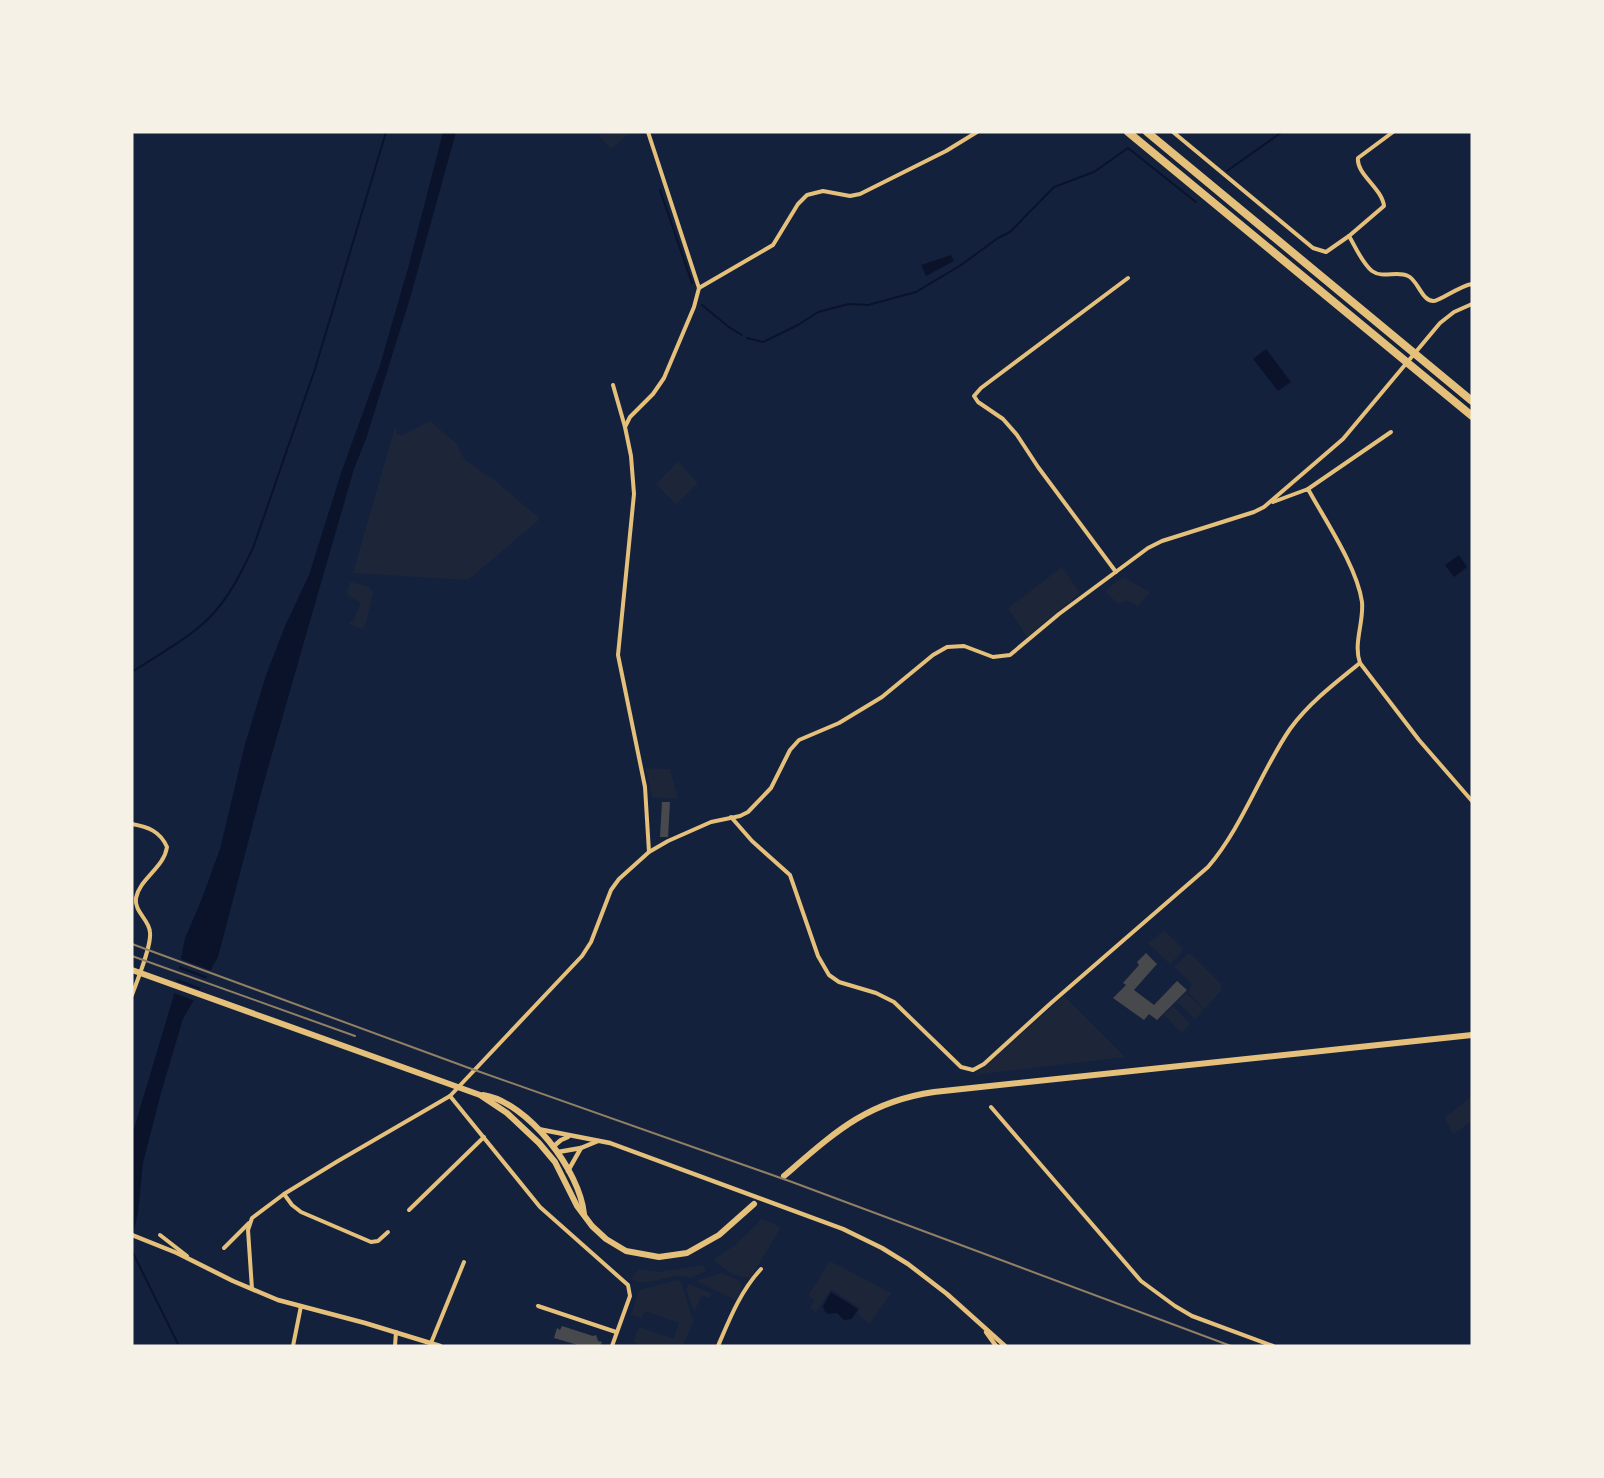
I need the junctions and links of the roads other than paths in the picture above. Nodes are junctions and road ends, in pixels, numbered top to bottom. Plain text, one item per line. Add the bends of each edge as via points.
1 (648, 132) edge
2 (978, 132) edge
3 (1128, 132) edge
4 (1146, 132) edge
5 (1173, 132) edge
6 (1393, 132) edge
7 (1348, 236) junction
8 (1128, 278) dead end
9 (1472, 284) edge
10 (699, 288) junction
11 (1472, 304) edge
12 (613, 385) dead end
13 (1472, 401) edge
14 (1472, 416) edge
15 (625, 427) junction
16 (1391, 432) dead end
17 (1308, 489) junction
18 (1269, 503) junction
19 (1116, 572) junction
20 (1360, 663) junction
21 (1472, 801) edge
22 (731, 817) junction
23 (132, 824) edge
24 (649, 852) junction
25 (132, 970) edge
26 (132, 996) edge
27 (1472, 1035) edge
28 (480, 1095) junction
29 (450, 1096) junction
30 (991, 1107) dead end
31 (538, 1130) junction
32 (571, 1136) junction
33 (484, 1137) junction
34 (598, 1141) junction
35 (581, 1148) junction
36 (556, 1149) junction
37 (548, 1153) junction
38 (568, 1171) junction
39 (784, 1176) dead end
40 (284, 1194) junction
41 (754, 1204) dead end
42 (409, 1210) dead end
43 (584, 1215) junction
44 (249, 1223) junction
45 (388, 1232) dead end
46 (132, 1235) edge
47 (160, 1235) dead end
48 (224, 1248) dead end
49 (190, 1258) junction
50 (464, 1262) dead end
51 (761, 1269) dead end
52 (252, 1289) junction
53 (301, 1306) junction
54 (538, 1306) dead end
55 (979, 1323) junction
56 (396, 1332) junction
57 (616, 1332) junction
58 (431, 1343) junction
59 (293, 1346) edge
60 (395, 1346) edge
61 (440, 1346) edge
62 (612, 1346) edge
63 (718, 1346) edge
64 (996, 1346) edge
65 (1005, 1346) edge
66 (1273, 1346) edge

1 - 10 street
2 - 10 street via 860,194 823,191 807,195 773,245
3 - 14 highway
4 - 13 highway
5 - 7 street via 1313,248 1326,252
6 - 7 street via 1358,159 1384,206
7 - 9 street via 1372,271 1409,276 1431,301
8 - 19 street via 974,396 1017,435
10 - 15 street via 664,378
11 - 18 street via 1454,312 1433,330 1343,439
12 - 15 street
15 - 24 street via 634,494 618,655 645,787
16 - 17 street
17 - 18 street
17 - 20 street via 1346,559 1360,595
18 - 19 street via 1254,512 1154,545
19 - 22 street via 1010,655 987,656 956,645 939,651 882,697 839,723 796,742 764,797 748,812
20 - 21 street
20 - 22 street via 1292,727 1225,845 1208,867 973,1070 963,1068 894,1002 838,982 829,975 818,956 793,879
22 - 24 street via 693,829
23 - 26 street via 155,831 167,847 137,895 138,910 150,935
24 - 29 street via 614,886 582,956
25 - 28 main road
27 - 39 main road via 904,1097 864,1113 844,1126
28 - 31 main road via 507,1104
28 - 37 main road via 513,1119
29 - 33 street
29 - 40 street
30 - 66 street via 1136,1275 1192,1316
31 - 32 street
31 - 36 main road
32 - 34 street
32 - 36 street via 563,1138
33 - 42 street
33 - 57 street via 540,1207 628,1285 630,1296
34 - 35 street
34 - 55 street via 824,1221 870,1242 932,1282
35 - 36 street
35 - 38 street
36 - 37 main road
36 - 38 main road
37 - 43 main road
38 - 43 main road
40 - 44 street
40 - 45 street via 301,1212 371,1242
41 - 43 main road via 704,1245 687,1253 659,1257 616,1246
44 - 48 street
44 - 52 street
46 - 49 street
47 - 49 street
49 - 52 street
50 - 58 street
51 - 63 street via 732,1311
52 - 53 street
53 - 56 street
53 - 59 street
54 - 57 street
55 - 64 street
55 - 65 street
56 - 58 street
56 - 60 street
57 - 62 street
58 - 61 street

